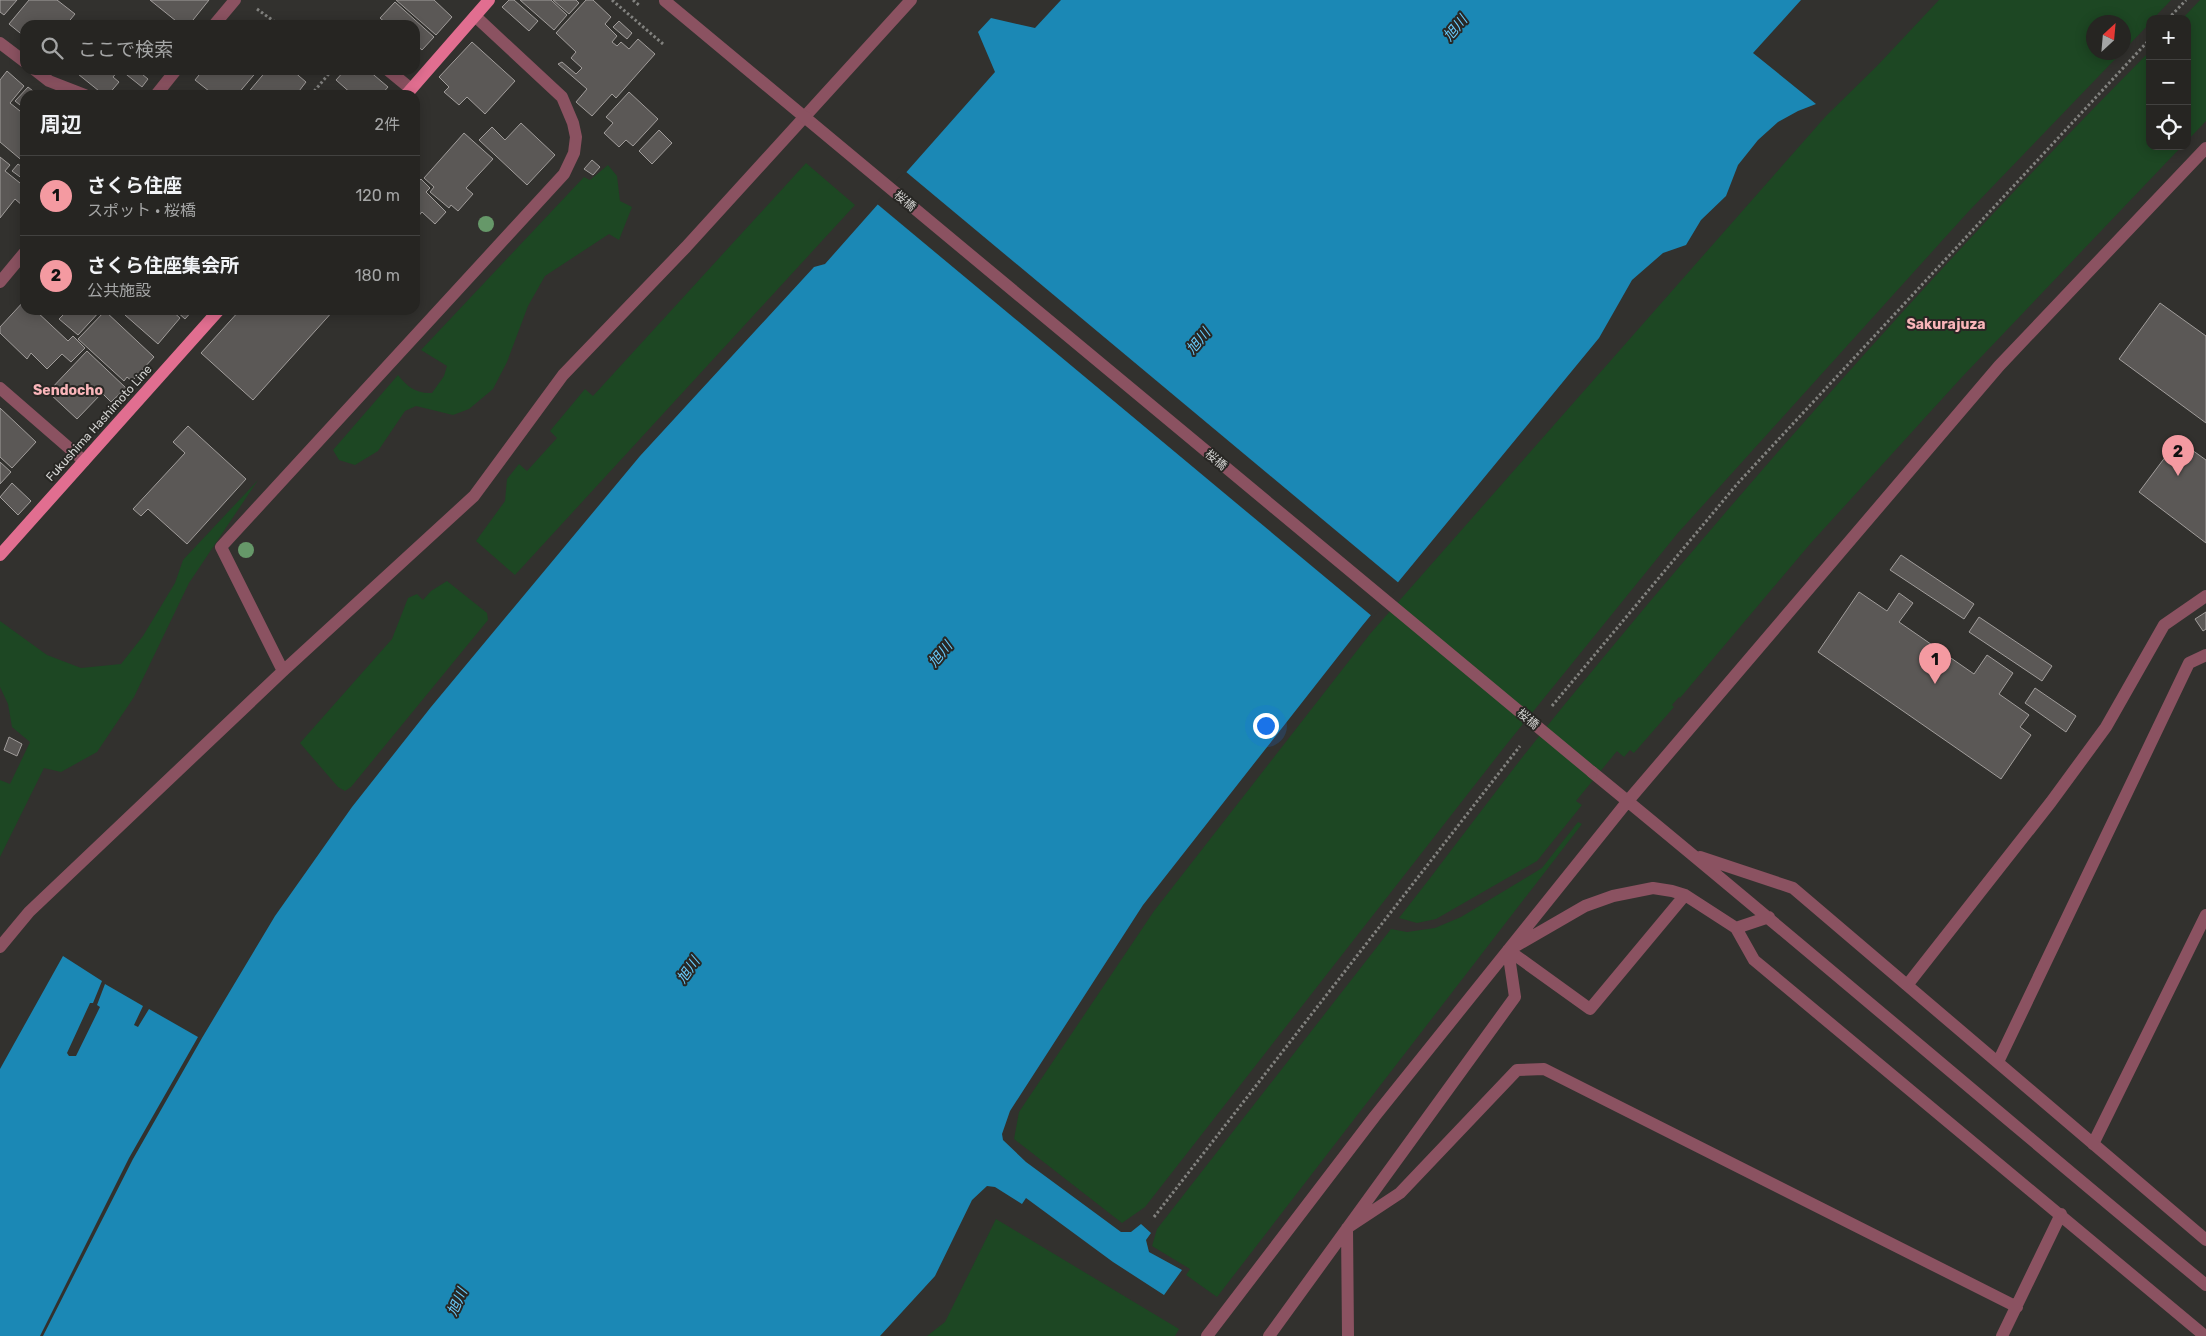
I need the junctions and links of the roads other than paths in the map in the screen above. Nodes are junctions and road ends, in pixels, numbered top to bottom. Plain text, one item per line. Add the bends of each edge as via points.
1 (235, 0) edge
2 (489, 0) edge
3 (911, 0) edge
4 (664, 1) edge
5 (475, 16) junction
6 (218, 20) edge
7 (0, 43) edge
8 (20, 58) edge
9 (42, 75) edge
10 (172, 75) edge
11 (393, 75) edge
12 (72, 90) edge
13 (160, 90) edge
14 (407, 90) edge
15 (411, 90) edge
16 (2206, 148) edge
17 (20, 258) edge
18 (0, 282) edge
19 (215, 315) edge
20 (0, 388) edge
21 (84, 461) junction
22 (0, 555) edge
23 (2206, 596) edge
24 (2206, 655) edge
25 (283, 671) junction
26 (1627, 802) junction
27 (1691, 853) junction
28 (1685, 895) junction
29 (2206, 915) edge
30 (1769, 917) junction
31 (1736, 928) junction
32 (0, 947) edge
33 (1508, 950) junction
34 (1908, 984) junction
35 (1998, 1062) junction
36 (2093, 1144) junction
37 (2061, 1214) junction
38 (1347, 1228) junction
39 (2206, 1240) edge
40 (2206, 1285) edge
41 (2017, 1306) junction
42 (1207, 1336) edge
43 (1269, 1336) edge
44 (1348, 1336) edge
45 (2002, 1336) edge
46 (2205, 1336) edge

1 - 6 street
2 - 5 main road
3 - 25 street via 686,247 564,375 474,496
4 - 26 street, 桜橋, bridge
5 - 15 main road
5 - 25 street via 562,97 573,122 576,137 574,153 564,174 222,547
7 - 8 street
9 - 12 street
10 - 13 street
11 - 14 street
16 - 26 street via 1999,366
17 - 18 street
19 - 21 main road, Fukushima Hashimoto Line
20 - 21 street
21 - 22 main road, Fukushima Hashimoto Line
23 - 34 street via 2164,626 2106,727
24 - 35 street via 2189,663
25 - 32 street via 29,912
26 - 27 street, 桜橋
26 - 33 street
27 - 30 street, 桜橋
27 - 34 street via 1793,888
28 - 31 street
28 - 33 street via 1653,888 1613,896 1585,906
28 - 33 street via 1590,1009
29 - 36 street
30 - 31 street
30 - 40 street, 桜橋
31 - 37 street via 1754,960
33 - 38 street via 1515,998
33 - 42 street via 1375,1116
34 - 35 street
35 - 36 street
36 - 39 street
37 - 41 street
37 - 46 street
38 - 41 street via 1400,1193 1517,1070 1544,1069
38 - 43 street
38 - 44 street
41 - 45 street

